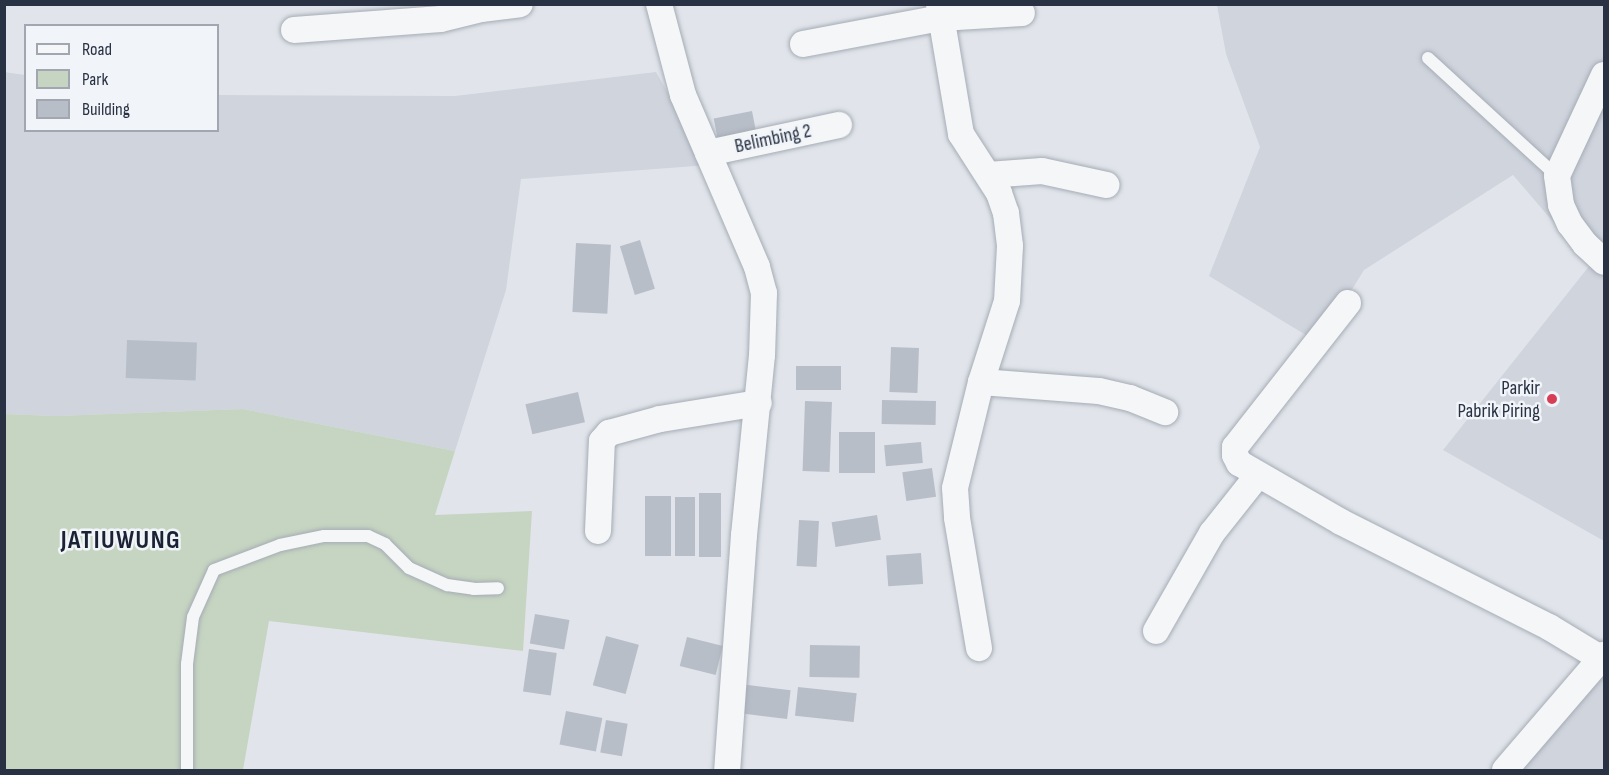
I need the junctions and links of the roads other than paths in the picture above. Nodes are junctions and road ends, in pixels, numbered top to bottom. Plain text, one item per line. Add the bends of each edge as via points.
1 (520, 4) edge
2 (659, 4) edge
3 (940, 11) edge
4 (1022, 13) dead end
5 (294, 30) dead end
6 (803, 44) dead end
7 (1428, 58) dead end
8 (1605, 75) edge
9 (839, 124) dead end
10 (708, 153) junction
11 (988, 175) junction
12 (1557, 176) junction
13 (1106, 185) dead end
14 (1605, 262) edge
15 (1348, 303) dead end
16 (981, 382) junction
17 (759, 403) junction
18 (1166, 412) dead end
19 (1258, 475) junction
20 (598, 531) dead end
21 (498, 588) dead end
22 (1156, 631) dead end
23 (979, 648) dead end
24 (1603, 657) edge
25 (187, 771) edge
26 (727, 771) edge
27 (1505, 771) edge

1 - 5 street via 441,19
2 - 10 street via 683,95
3 - 4 street
3 - 6 street
3 - 11 street via 961,134
7 - 12 lane
8 - 12 street
9 - 10 street, Belimbing 2
10 - 17 street via 764,293
11 - 13 street via 1042,171
11 - 16 street via 1006,213 1011,273 999,332
12 - 14 street via 1570,224
15 - 19 street via 1235,447 1239,463
16 - 18 street via 1099,391
16 - 23 street via 955,488
17 - 20 street via 660,419 609,433 602,441
17 - 26 street via 744,535
19 - 22 street via 1212,533
19 - 24 street
21 - 25 lane via 447,585 409,568 385,544 368,536 324,536 280,545 214,570 193,617 187,664
24 - 27 street

